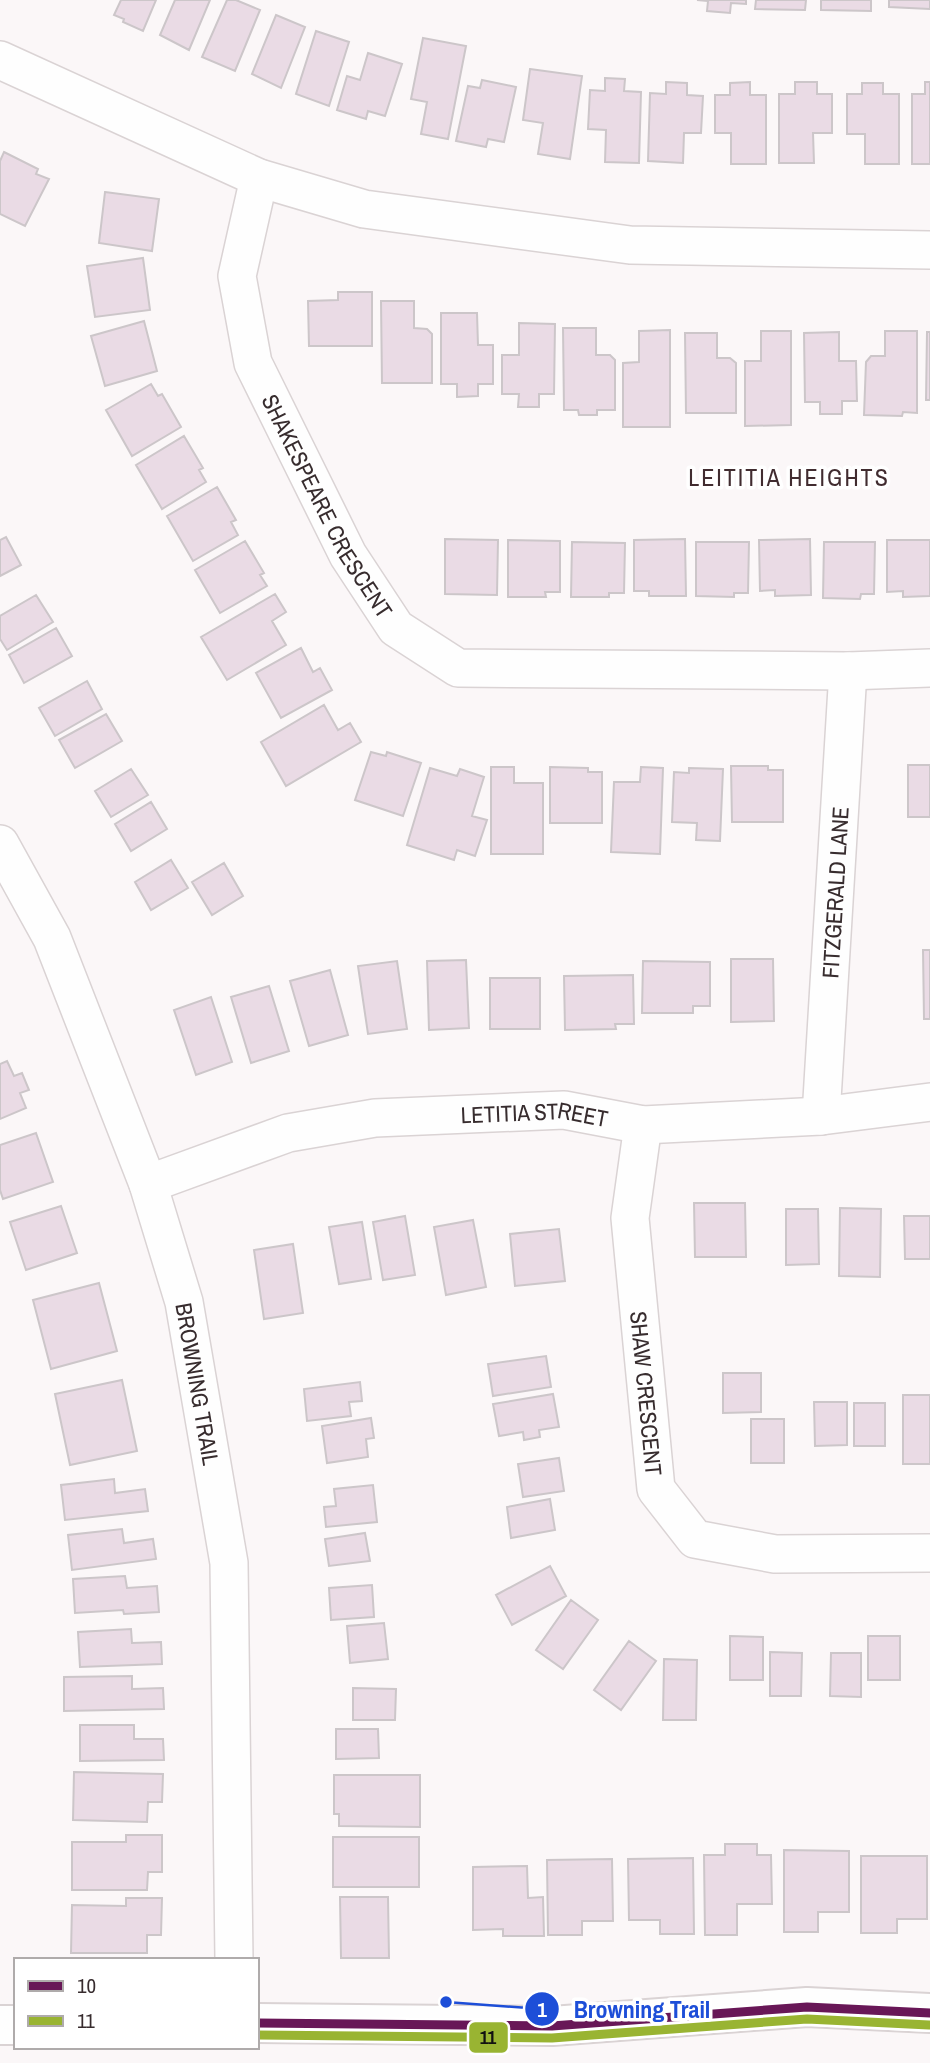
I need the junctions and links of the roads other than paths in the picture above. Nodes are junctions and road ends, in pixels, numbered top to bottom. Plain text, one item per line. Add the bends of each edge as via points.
1 (0, 60) edge
2 (259, 178) junction
3 (930, 250) edge
4 (930, 668) edge
5 (848, 671) junction
6 (0, 844) edge
7 (930, 1102) edge
8 (821, 1116) junction
9 (643, 1125) junction
10 (148, 1184) junction
11 (930, 1553) edge
12 (234, 1958) edge
13 (930, 2013) edge
14 (259, 2023) edge

1 - 2 street
2 - 3 street via 364,209 630,246
2 - 5 street, SHAKESPEARE CRESCENT via 237,276 253,363 348,555 396,628 458,668
4 - 5 street, SHAKESPEARE CRESCENT
5 - 8 street, FITZGERALD LANE
6 - 10 street, BROWNING TRAIL via 52,938
7 - 8 street, LETITIA STREET
8 - 9 street, LETITIA STREET
9 - 10 street, LETITIA STREET via 564,1110 375,1118 288,1133
9 - 11 street, SHAW CRESCENT via 630,1218 656,1489 695,1539 775,1554
10 - 12 street, BROWNING TRAIL via 184,1302 229,1563
13 - 14 street via 807,2007 552,2026

